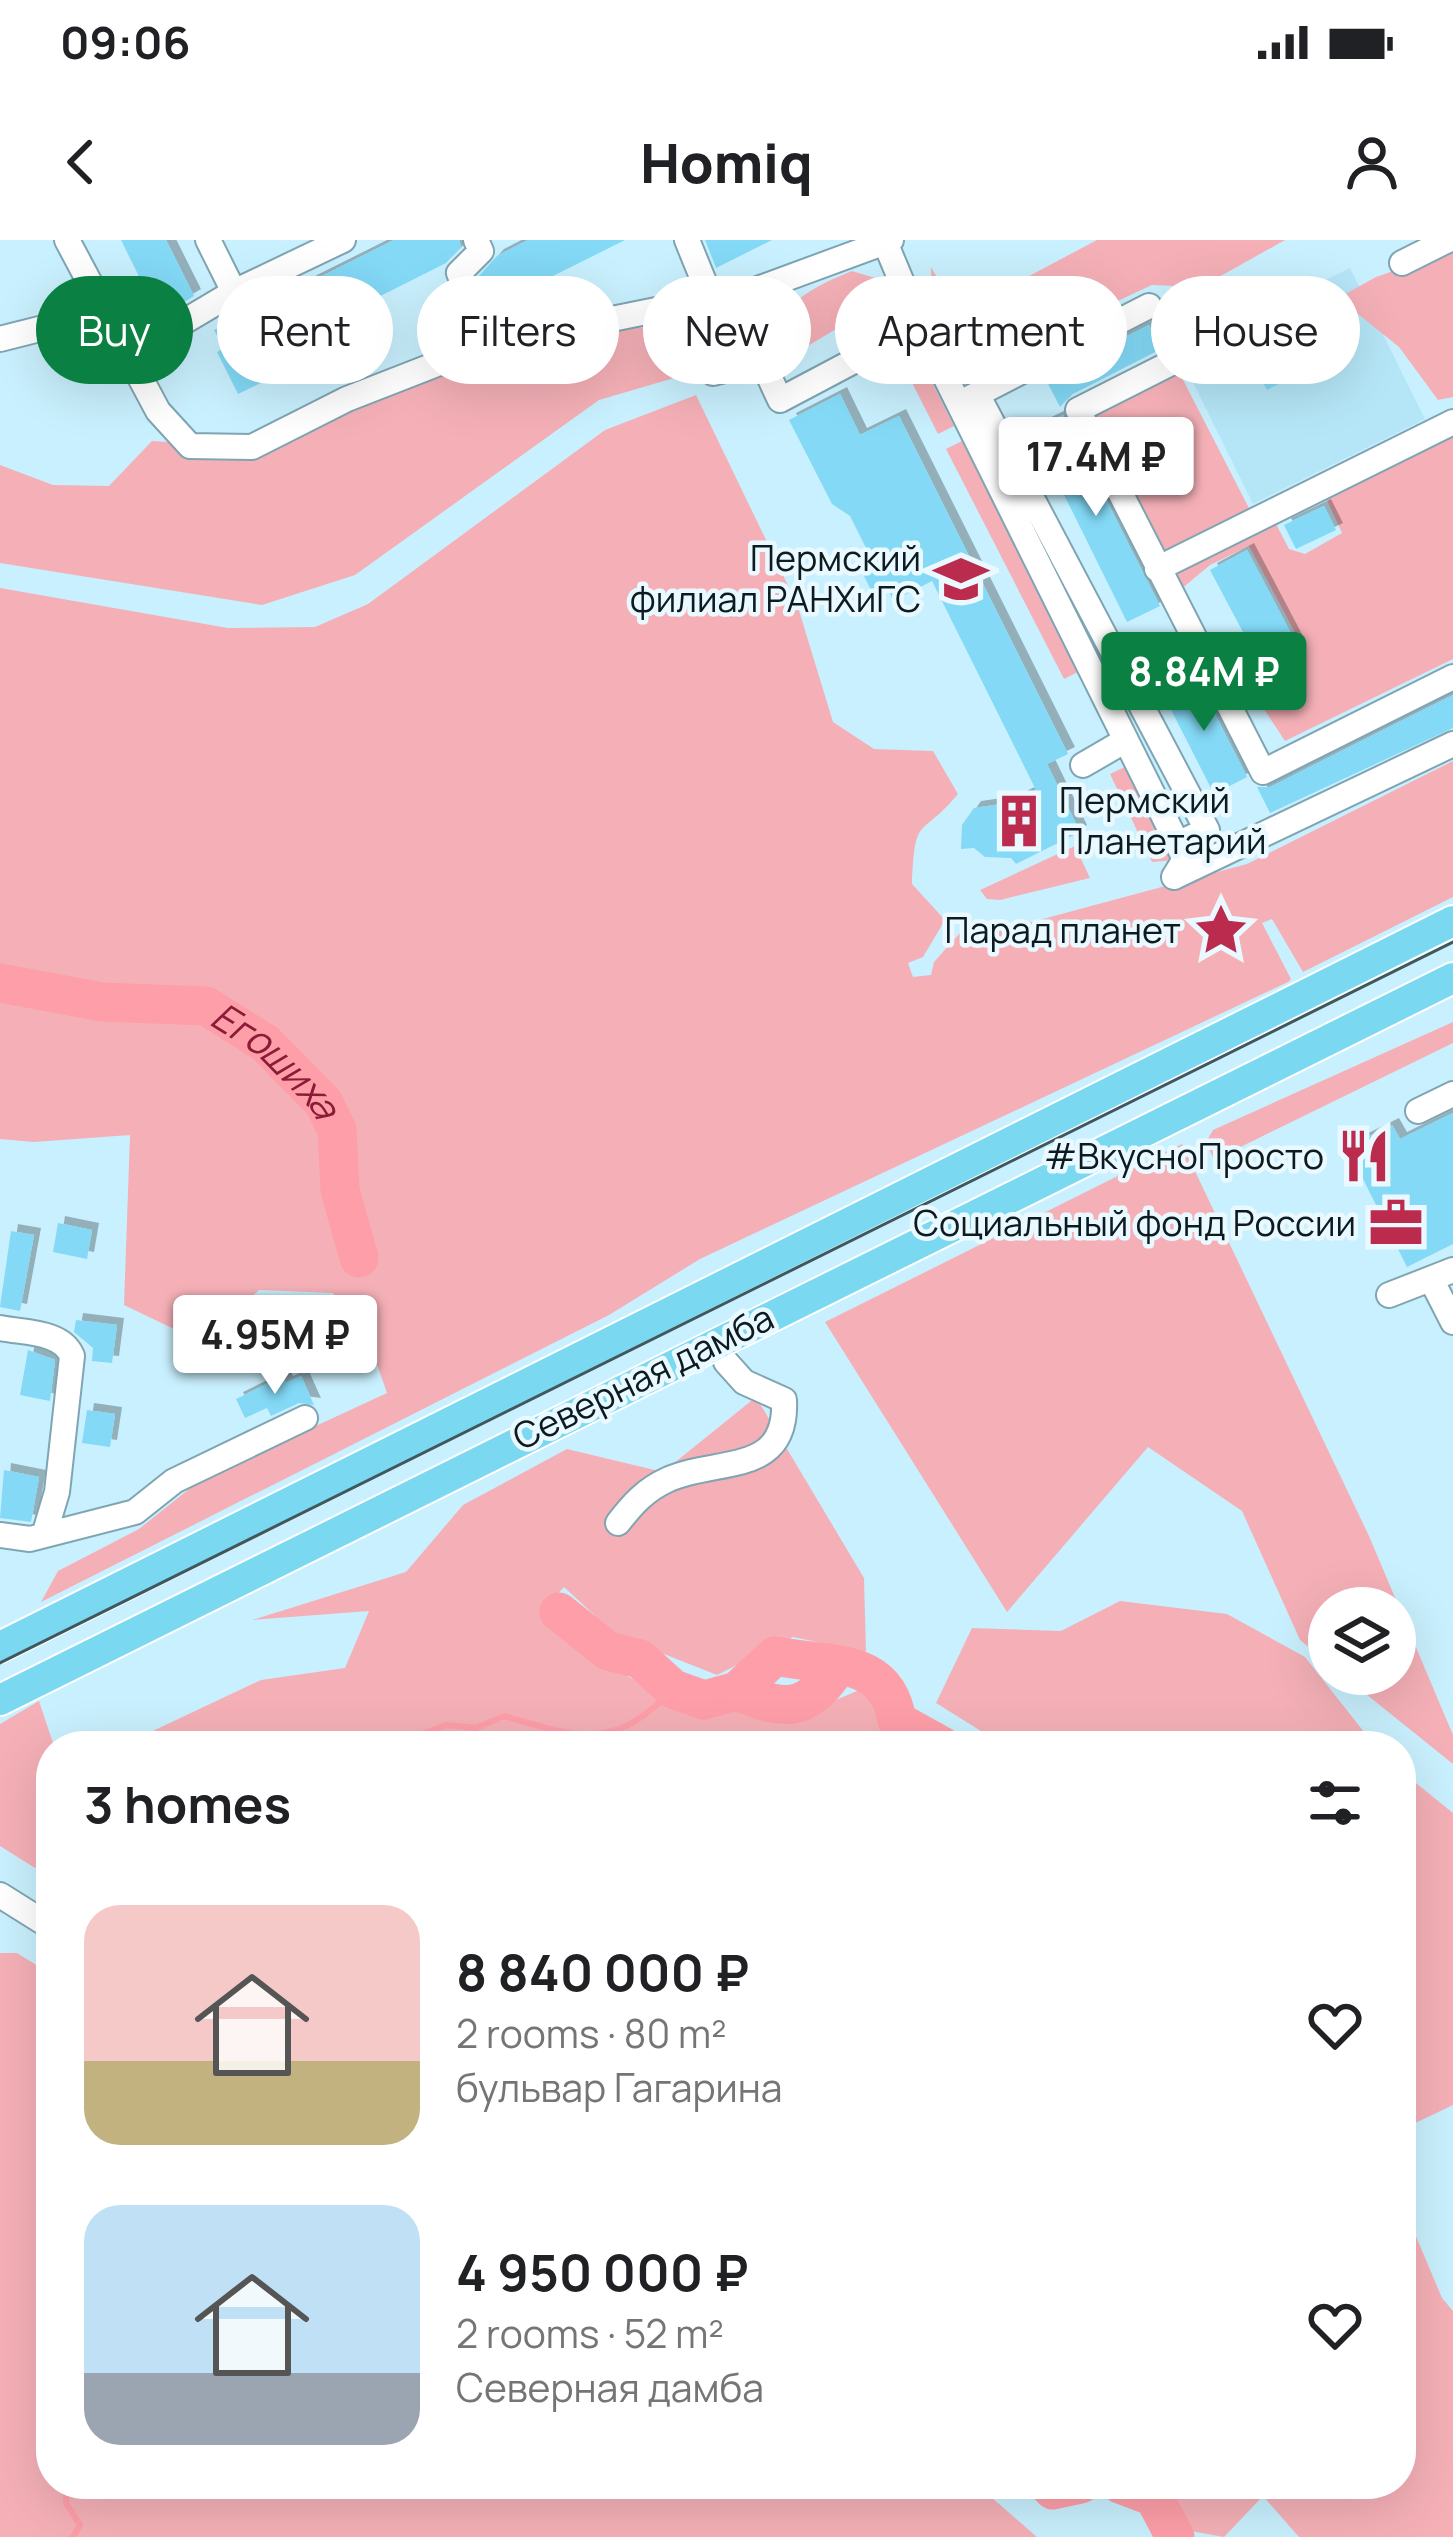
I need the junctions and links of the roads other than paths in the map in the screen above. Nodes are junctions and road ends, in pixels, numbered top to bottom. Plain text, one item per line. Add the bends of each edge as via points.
1 (67, 240) edge
2 (208, 240) edge
3 (343, 240) edge
4 (476, 240) edge
5 (687, 240) edge
6 (1448, 240) edge
7 (888, 241) edge
8 (1402, 263) dead end
9 (85, 276) edge
10 (226, 276) edge
11 (268, 276) edge
12 (459, 276) edge
13 (702, 276) edge
14 (793, 276) edge
15 (901, 276) edge
16 (1149, 306) dead end
17 (36, 326) edge
18 (0, 340) edge
19 (417, 372) edge
20 (1151, 373) edge
21 (144, 384) edge
22 (773, 384) edge
23 (810, 384) edge
24 (958, 384) edge
25 (968, 399) junction
26 (1453, 422) edge
27 (1157, 569) junction
28 (1453, 677) edge
29 (1126, 740) junction
30 (1453, 745) edge
31 (1083, 765) dead end
32 (1177, 844) junction
33 (1453, 922) edge
34 (1453, 978) edge
35 (1453, 1094) edge
36 (1418, 1111) dead end
37 (1443, 1276) edge
38 (1389, 1295) dead end
39 (1453, 1322) edge
40 (0, 1328) edge
41 (726, 1362) dead end
42 (305, 1418) dead end
43 (618, 1523) dead end
44 (45, 1532) junction
45 (0, 1535) edge
46 (0, 1647) edge
47 (0, 1700) edge
48 (0, 1894) edge
49 (36, 1917) edge

1 - 9 street
2 - 10 street
3 - 11 street
4 - 12 street via 481,250
5 - 13 street
6 - 8 street
7 - 14 street
7 - 15 street
16 - 25 street
17 - 18 street
19 - 21 street via 252,447 190,446
20 - 27 street via 1078,410
22 - 23 street via 780,400
24 - 25 street
25 - 29 street
25 - 32 street via 1207,830
26 - 27 street
27 - 28 street via 1263,772
29 - 31 street
29 - 32 street
30 - 32 street via 1174,877 1185,860
33 - 46 main road, Северная дамба
34 - 47 main road, Северная дамба
35 - 36 street
37 - 38 street
37 - 39 street
40 - 44 street via 56,1338 72,1356
41 - 43 street via 745,1382 784,1400 785,1424 773,1448 668,1479 639,1496
42 - 44 street via 174,1481 135,1512
44 - 45 street
48 - 49 street

